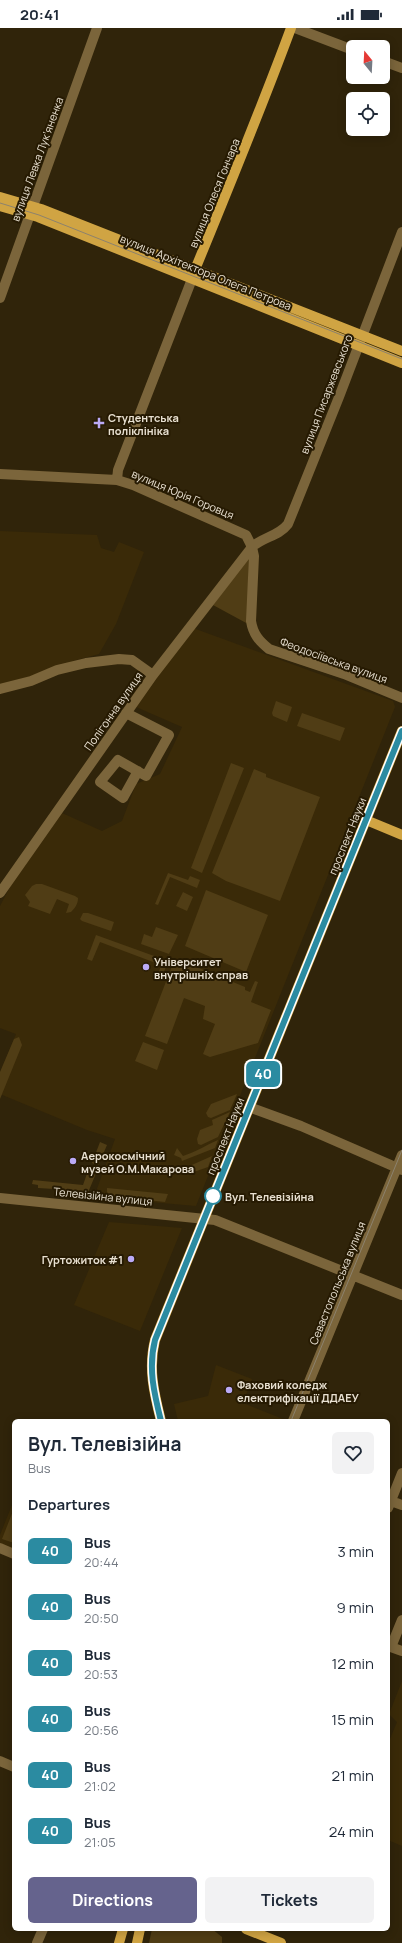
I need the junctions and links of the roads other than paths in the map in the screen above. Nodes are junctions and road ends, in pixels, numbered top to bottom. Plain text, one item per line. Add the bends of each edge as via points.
1 (97, 28) edge
2 (291, 28) edge
3 (295, 28) edge
4 (346, 47) edge
5 (390, 64) edge
6 (402, 68) edge
7 (0, 196) edge
8 (0, 206) edge
9 (31, 210) junction
10 (402, 232) edge
11 (193, 275) junction
12 (0, 298) edge
13 (362, 336) junction
14 (358, 346) junction
15 (402, 351) edge
16 (402, 363) edge
17 (0, 474) edge
18 (117, 480) junction
19 (252, 547) junction
20 (153, 675) junction
21 (0, 689) edge
22 (402, 698) edge
23 (126, 713) junction
24 (402, 731) edge
25 (138, 771) dead end
26 (366, 820) junction
27 (402, 835) edge
28 (0, 893) edge
29 (249, 1107) junction
30 (402, 1155) edge
31 (399, 1169) edge
32 (0, 1198) edge
33 (204, 1218) junction
34 (353, 1275) junction
35 (402, 1295) edge
36 (161, 1419) edge
37 (294, 1419) edge
38 (402, 1474) edge
39 (390, 1502) edge
40 (390, 1504) edge
41 (402, 1505) edge
42 (0, 1548) edge
43 (12, 1553) edge
44 (402, 1620) edge
45 (390, 1647) edge
46 (402, 1651) edge
47 (0, 1761) edge
48 (12, 1766) edge
49 (42, 1931) edge
50 (123, 1931) edge
51 (140, 1931) edge
52 (251, 1931) edge
53 (37, 1943) edge
54 (120, 1943) edge
55 (137, 1943) edge
56 (282, 1943) edge

1 - 9 street, вулиця Левка Лукʼяненка
2 - 11 main road, вулиця Олеся Гончара via 240,162
3 - 4 street
5 - 6 street
7 - 9 main road, вулиця Архітектора Олега Петрова
8 - 9 main road, вулиця Архітектора Олега Петрова
9 - 11 main road, вулиця Архітектора Олега Петрова
9 - 12 street, вулиця Левка Лукʼяненка
10 - 13 street, вулиця Писаржевського
11 - 13 main road, вулиця Архітектора Олега Петрова
11 - 14 main road, вулиця Архітектора Олега Петрова
11 - 18 street, вулиця Олеся Гончара via 118,470
13 - 14 street, вулиця Писаржевського
13 - 15 main road, вулиця Архітектора Олега Петрова
14 - 16 main road, вулиця Архітектора Олега Петрова
14 - 19 street, вулиця Писаржевського via 288,524 283,530 258,541
17 - 18 street, вулиця Юрія Горовця
18 - 19 street, вулиця Юрія Горовця via 246,535
19 - 20 street, Полігонна вулиця
19 - 22 street, Феодосіївська вулиця via 254,561 251,622 253,632 261,642 269,649 344,674
20 - 21 street via 132,660 119,659 57,670 31,681
20 - 23 street, Полігонна вулиця
23 - 25 street via 169,735 146,776
23 - 28 street, Полігонна вулиця
24 - 26 main road, проспект Науки
26 - 27 main road
26 - 29 main road, проспект Науки
29 - 31 street via 302,1126
29 - 33 main road, проспект Науки
30 - 31 street, Севастопольська вулиця
31 - 34 street, Севастопольська вулиця
32 - 33 street, Телевізійна вулиця
33 - 34 street, Телевізійна вулиця via 224,1223
33 - 36 main road, проспект Науки via 159,1328 152,1352 151,1373
34 - 35 street, Телевізійна вулиця
34 - 37 street, Севастопольська вулиця
38 - 39 street
40 - 41 street
42 - 43 street
44 - 45 street
45 - 46 street
47 - 48 street
49 - 53 street
50 - 54 main road
51 - 55 main road
52 - 56 main road

